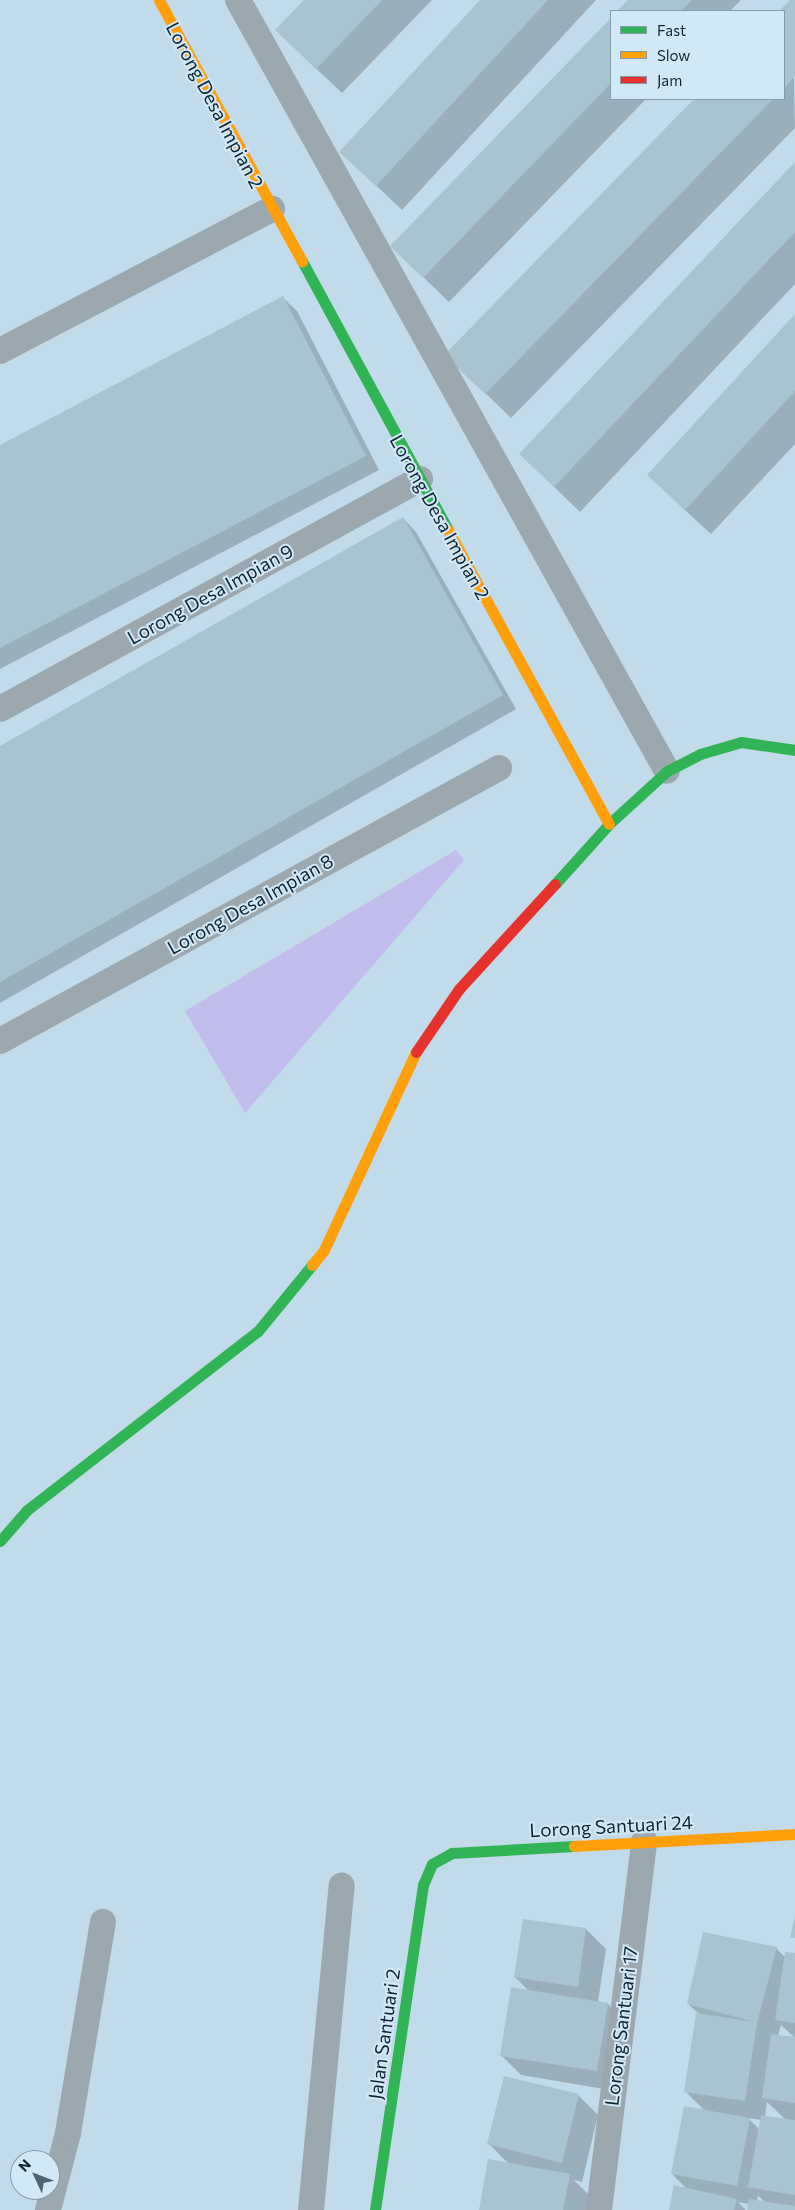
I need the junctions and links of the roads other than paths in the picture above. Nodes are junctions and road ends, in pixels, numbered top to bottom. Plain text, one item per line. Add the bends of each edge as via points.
1 (159, 0) edge
2 (238, 0) edge
3 (272, 209) junction
4 (0, 351) edge
5 (420, 479) junction
6 (0, 709) edge
7 (795, 750) edge
8 (500, 768) dead end
9 (668, 772) junction
10 (608, 824) junction
11 (0, 1041) edge
12 (0, 1541) edge
13 (795, 1834) edge
14 (644, 1842) junction
15 (432, 1864) joint
16 (342, 1884) dead end
17 (103, 1922) dead end
18 (48, 2210) edge
19 (311, 2210) edge
20 (375, 2210) edge
21 (599, 2210) edge

1 - 3 street, Lorong Desa Impian 2
2 - 9 street
3 - 4 street, Lorong Desa Impian 2
3 - 5 street, Lorong Desa Impian 2
5 - 6 street, Lorong Desa Impian 9
5 - 10 street, Lorong Desa Impian 2
7 - 9 street via 741,742 700,754
8 - 11 street, Lorong Desa Impian 8
9 - 10 street
10 - 12 street via 459,989 405,1068 324,1250 258,1331 27,1510
13 - 14 street, Lorong Santuari 24
14 - 15 street, Lorong Santuari 24 via 452,1853
14 - 21 street, Lorong Santuari 17
15 - 20 street, Jalan Santuari 2 via 423,1885
16 - 19 street
17 - 18 street via 68,2133

